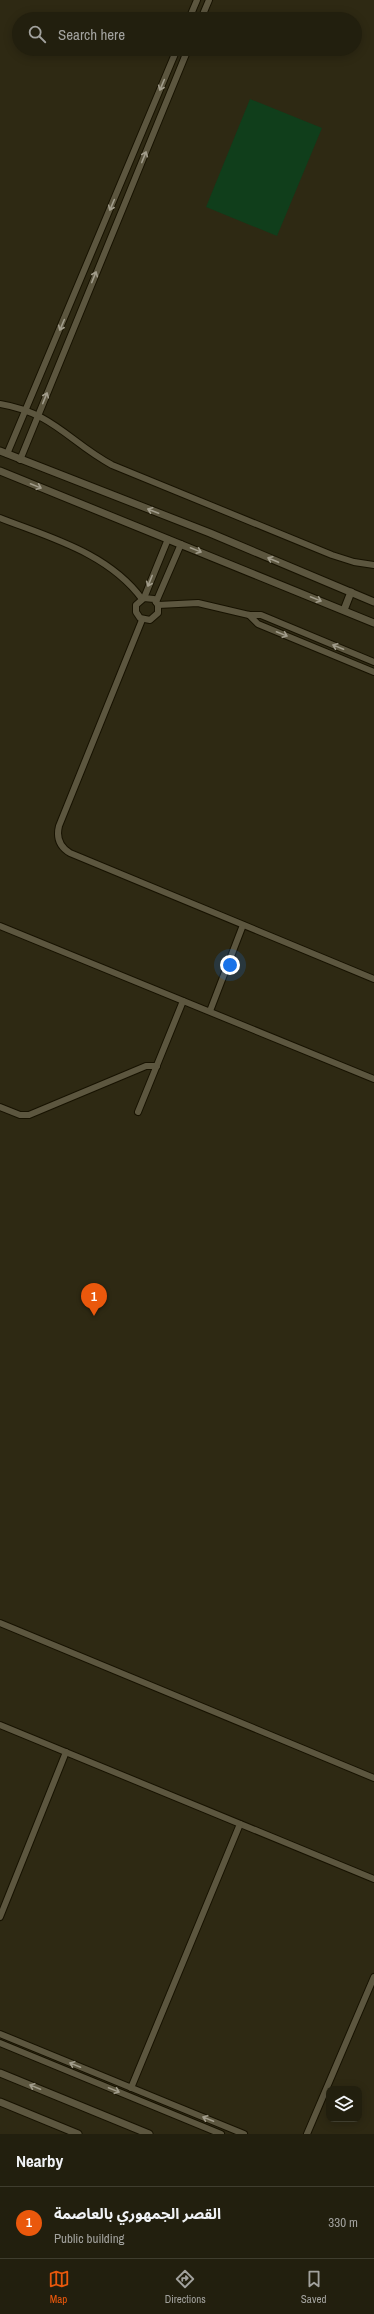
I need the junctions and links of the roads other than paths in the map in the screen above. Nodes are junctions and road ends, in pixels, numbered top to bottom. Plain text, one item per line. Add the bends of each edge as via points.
1 (197, 0) edge
2 (209, 0) edge
3 (192, 12) edge
4 (204, 12) edge
5 (174, 56) edge
6 (185, 56) edge
7 (0, 404) edge
8 (26, 410) junction
9 (38, 414) junction
10 (0, 451) edge
11 (7, 454) junction
12 (20, 460) junction
13 (0, 471) edge
14 (0, 518) edge
15 (168, 539) junction
16 (181, 544) junction
17 (374, 565) edge
18 (351, 592) junction
19 (143, 598) junction
20 (374, 602) edge
21 (157, 603) junction
22 (344, 610) junction
23 (248, 615) junction
24 (142, 620) junction
25 (374, 622) edge
26 (374, 662) edge
27 (374, 672) edge
28 (243, 925) junction
29 (0, 926) edge
30 (374, 979) edge
31 (184, 1001) junction
32 (210, 1011) junction
33 (157, 1066) junction
34 (374, 1079) edge
35 (0, 1107) edge
36 (138, 1112) dead end
37 (0, 1623) edge
38 (0, 1725) edge
39 (66, 1752) junction
40 (374, 1778) edge
41 (240, 1824) junction
42 (374, 1879) edge
43 (0, 1917) edge
44 (374, 1977) edge
45 (0, 2034) edge
46 (0, 2043) edge
47 (92, 2072) junction
48 (0, 2073) edge
49 (89, 2080) junction
50 (131, 2088) junction
51 (0, 2102) edge
52 (78, 2134) edge
53 (149, 2134) edge
54 (221, 2134) edge
55 (244, 2134) edge
56 (307, 2134) edge

1 - 3 street
2 - 4 street
5 -> 8 street
9 -> 6 street
7 - 8 street
8 - 9 street
8 - 11 street
9 - 12 street
9 - 17 street via 112,465 332,555
10 - 11 street
11 - 12 street
18 -> 12 street
13 -> 15 street
14 - 19 street via 96,557 126,579
15 - 16 street
15 -> 19 street
16 - 21 street
16 -> 22 street
18 - 20 street
18 - 22 street
19 - 21 street via 150,598
19 - 24 street via 138,602 136,609
21 - 23 street via 198,603
21 - 24 street via 158,613 154,619
22 - 25 street
26 -> 23 street via 261,616
23 -> 27 street via 258,624
24 - 28 street via 59,826 59,840 63,848 70,853
28 - 30 street
28 - 32 street
29 - 31 street
31 - 32 street
31 - 33 street
32 - 34 street
33 - 35 street via 146,1066 29,1115 20,1115
33 - 36 street
37 - 40 street
38 - 39 street
39 - 41 street
39 - 43 street
41 - 42 street
41 - 50 street
44 - 56 street
47 -> 45 street
46 - 49 street
47 - 49 street
47 - 50 street
53 -> 48 street
49 -> 54 street
55 -> 50 street
51 - 52 street

